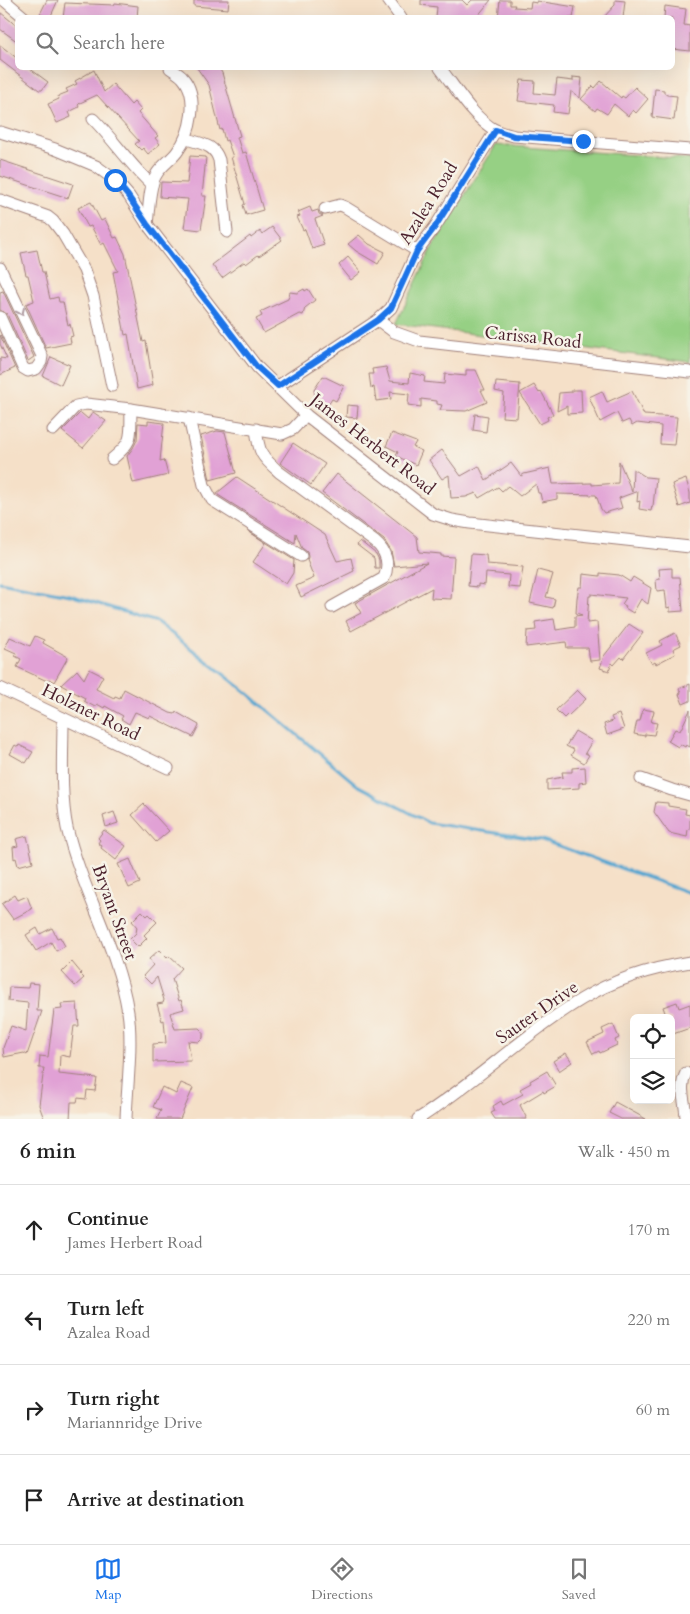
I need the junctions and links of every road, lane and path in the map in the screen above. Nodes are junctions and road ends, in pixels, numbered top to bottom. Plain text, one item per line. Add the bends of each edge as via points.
1 (4, 0) edge
2 (388, 0) edge
3 (22, 15) edge
4 (399, 15) edge
5 (173, 70) edge
6 (442, 70) edge
7 (94, 119) dead end
8 (496, 130) junction
9 (0, 132) edge
10 (187, 139) junction
11 (690, 150) edge
12 (152, 185) junction
13 (0, 200) edge
14 (325, 209) dead end
15 (147, 224) junction
16 (228, 232) dead end
17 (417, 251) junction
18 (0, 268) edge
19 (0, 317) edge
20 (378, 320) junction
21 (690, 372) edge
22 (112, 386) dead end
23 (278, 386) junction
24 (131, 409) junction
25 (306, 415) junction
26 (189, 418) junction
27 (256, 429) junction
28 (53, 430) dead end
29 (112, 459) dead end
30 (690, 547) edge
31 (301, 556) dead end
32 (332, 607) dead end
33 (0, 688) edge
34 (62, 718) junction
35 (168, 768) dead end
36 (641, 779) dead end
37 (690, 794) edge
38 (690, 962) edge
39 (686, 1073) dead end
40 (126, 1119) edge
41 (418, 1119) edge
42 (686, 1119) edge

1 - 3 street
2 - 4 street
5 - 10 street via 183,78 190,90 192,111
6 - 8 street via 473,111
7 - 12 street
8 - 11 street via 514,136
8 - 17 street, Azalea Road
9 - 15 street, James Herbert Road via 96,166 119,186
10 - 12 street via 156,174
10 - 16 street via 217,152
12 - 15 street
13 - 22 street via 48,216 63,234 84,270 93,296
14 - 17 street via 344,206
15 - 23 street, James Herbert Road via 257,367
17 - 20 street, Azalea Road via 391,308
18 -> 19 street via 42,356 36,369 28,371 23,368
20 - 21 street, Carissa Road via 394,332 420,341
20 - 23 street, Azalea Road
23 - 25 street, James Herbert Road
24 - 26 street
24 - 28 street via 81,405
24 - 29 street via 129,442
25 - 27 street via 289,432 282,434
25 - 30 street, James Herbert Road via 417,502 442,517 470,523
26 - 27 street
26 - 31 street via 204,485 212,500
27 - 32 street via 260,453 266,461 375,542 385,553 387,571 384,578
33 - 34 street, Holzner Road
34 - 35 street, Holzner Road
34 - 40 street, Bryant Street via 67,828 114,961 128,1014
36 - 37 street
38 - 41 street, Sauter Drive via 635,975 582,998
39 - 42 street via 682,1086

